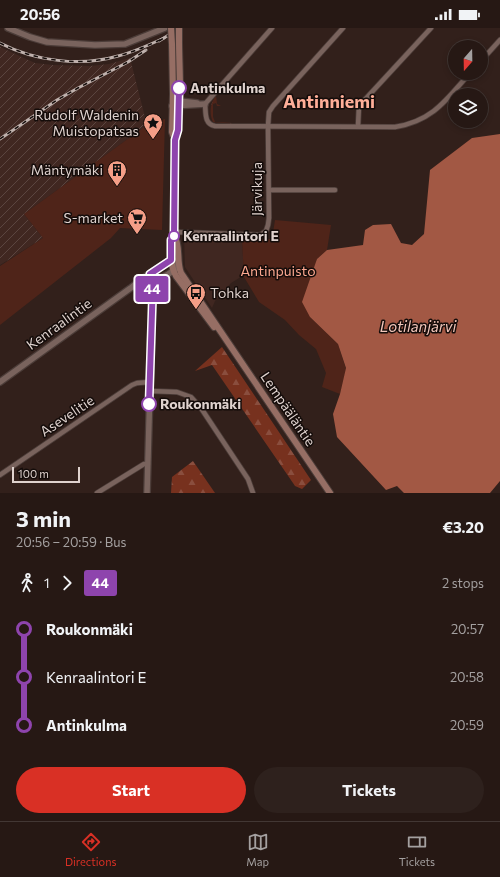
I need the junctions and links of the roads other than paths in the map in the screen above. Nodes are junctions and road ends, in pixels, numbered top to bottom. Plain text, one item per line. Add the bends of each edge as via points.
1 (8, 28) edge
2 (165, 28) edge
3 (171, 28) edge
4 (179, 28) edge
5 (272, 28) edge
6 (343, 28) edge
7 (431, 28) edge
8 (500, 40) edge
9 (488, 53) edge
10 (464, 80) edge
11 (205, 104) junction
12 (177, 105) junction
13 (268, 126) junction
14 (358, 126) junction
15 (269, 190) junction
16 (335, 190) dead end
17 (174, 234) junction
18 (175, 260) junction
19 (173, 271) junction
20 (150, 274) junction
21 (153, 282) junction
22 (132, 287) junction
23 (226, 339) junction
24 (0, 382) edge
25 (150, 382) junction
26 (150, 391) junction
27 (148, 464) junction
28 (0, 474) edge
29 (97, 493) edge
30 (148, 493) edge
31 (253, 493) edge
32 (330, 493) edge

1 - 2 street via 47,42 110,45 125,44
3 - 12 main road, Lempääläntie, bridge
4 - 12 main road, Lempääläntie, bridge
5 - 11 street
6 - 13 street, Järvikuja via 273,106 269,112
7 - 14 street via 359,106
8 - 9 street
10 - 14 street via 439,107 419,120 395,126
11 - 12 street
11 - 13 street via 206,120 212,125
12 - 17 main road, Lempääläntie via 172,132 175,140
13 - 14 street
13 - 15 street, Järvikuja
15 - 16 street
15 - 17 street, Järvikuja via 268,225 263,234
17 - 18 main road, Lempääläntie via 171,240
18 - 19 main road, Lempääläntie
18 - 20 street, Kenraalintie
18 - 23 main road, Lempääläntie via 181,273
19 - 21 street, Kenraalintie
19 - 23 main road, Lempääläntie via 213,326
20 - 21 street
20 - 22 street, Kenraalintie
21 - 22 street, Kenraalintie
21 - 25 street
22 - 24 street, Kenraalintie
23 - 32 main road, Lempääläntie
25 - 26 street
25 - 28 street, Asevelitie via 132,386
26 - 27 street
26 - 31 street via 177,392 191,397 248,479
27 - 29 street
27 - 30 street

